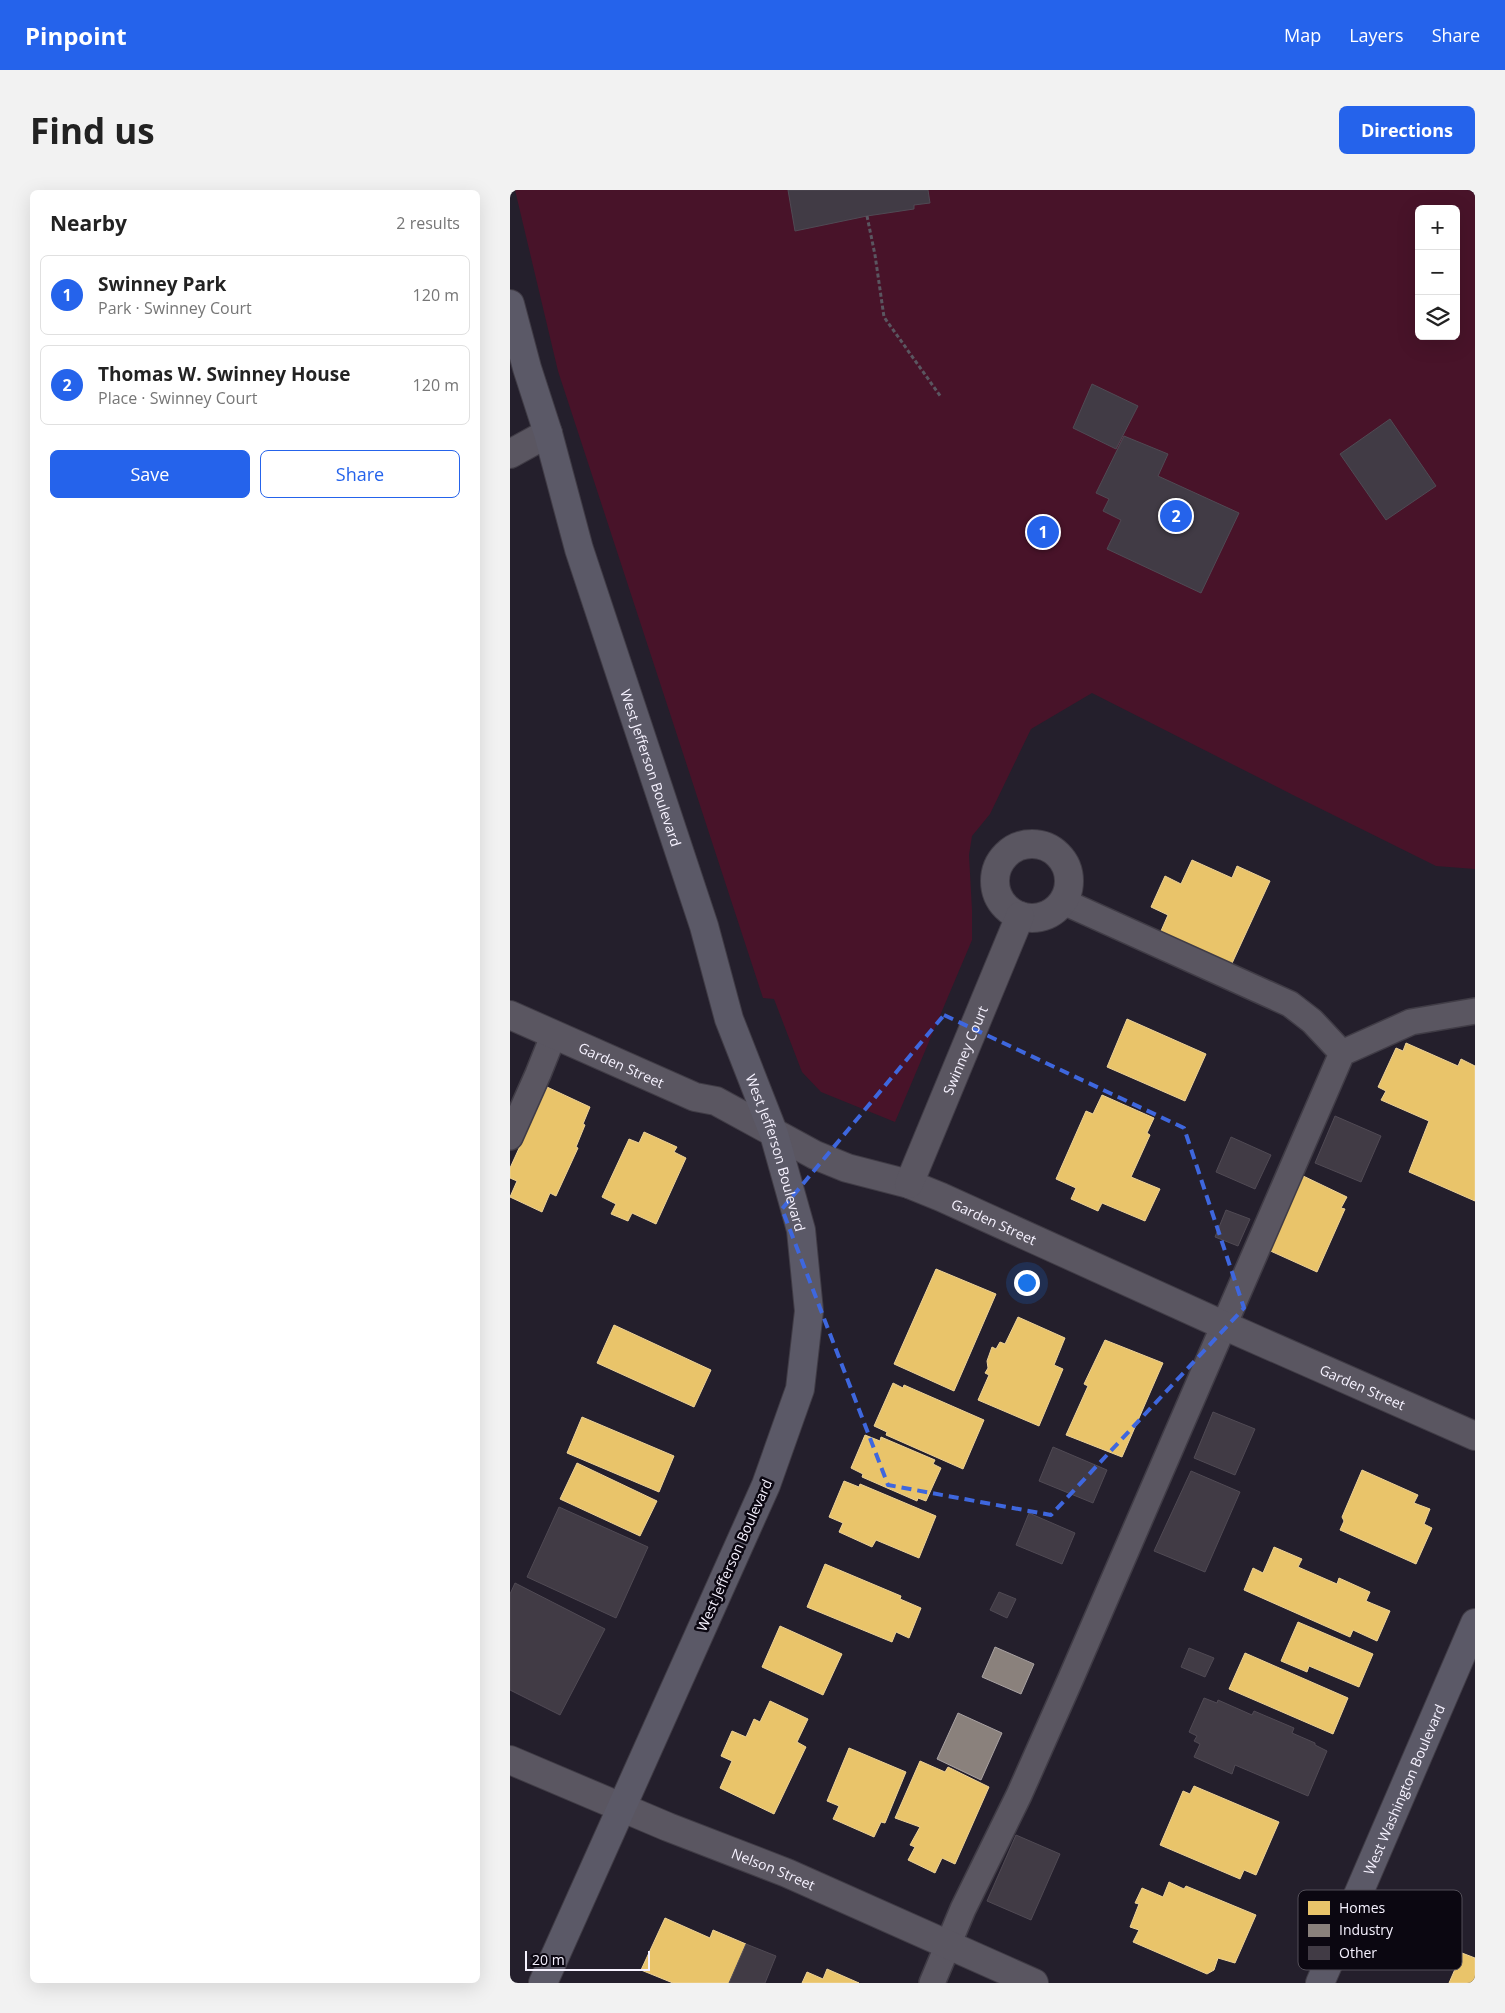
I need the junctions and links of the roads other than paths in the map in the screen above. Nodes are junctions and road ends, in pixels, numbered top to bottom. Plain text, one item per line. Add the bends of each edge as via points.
1 (510, 304) edge
2 (518, 368) edge
3 (548, 432) junction
4 (510, 454) edge
5 (1064, 902) junction
6 (1020, 916) junction
7 (1475, 1011) edge
8 (510, 1015) edge
9 (554, 1034) junction
10 (1342, 1053) junction
11 (774, 1134) junction
12 (510, 1137) edge
13 (908, 1184) junction
14 (1223, 1325) junction
15 (1475, 1436) edge
16 (1475, 1623) edge
17 (510, 1760) edge
18 (622, 1807) junction
19 (1360, 1890) edge
20 (948, 1945) junction
21 (1326, 1970) edge
22 (543, 1983) edge
23 (932, 1983) edge
24 (1034, 1983) edge
25 (1320, 1983) edge

1 - 2 main road, West Jefferson Boulevard
2 - 3 main road, West Jefferson Boulevard
3 - 4 street
3 - 11 main road, West Jefferson Boulevard via 579,549 704,926 729,1018
5 - 6 street via 1044,917
5 - 6 street via 1070,878 1067,866 1050,848 1026,844 1005,855 995,878 1000,902
5 - 10 lane via 1290,1004 1312,1021
6 - 13 street, Swinney Court
7 - 10 lane via 1411,1022
8 - 9 street, Garden Street
9 - 11 street, Garden Street via 695,1097 716,1101
9 - 12 lane
10 - 14 lane
11 - 13 street, Garden Street via 847,1168
11 - 18 main road, West Jefferson Boulevard via 801,1230 809,1311 800,1389 766,1485
13 - 14 street, Garden Street
14 - 15 street, Garden Street
14 - 20 lane via 1071,1678
16 - 19 main road, West Washington Boulevard
17 - 18 street, Nelson Street
18 - 20 street, Nelson Street via 786,1873
18 - 22 main road, West Jefferson Boulevard
20 - 23 lane
20 - 24 street, Nelson Street
21 - 25 main road, West Washington Boulevard

